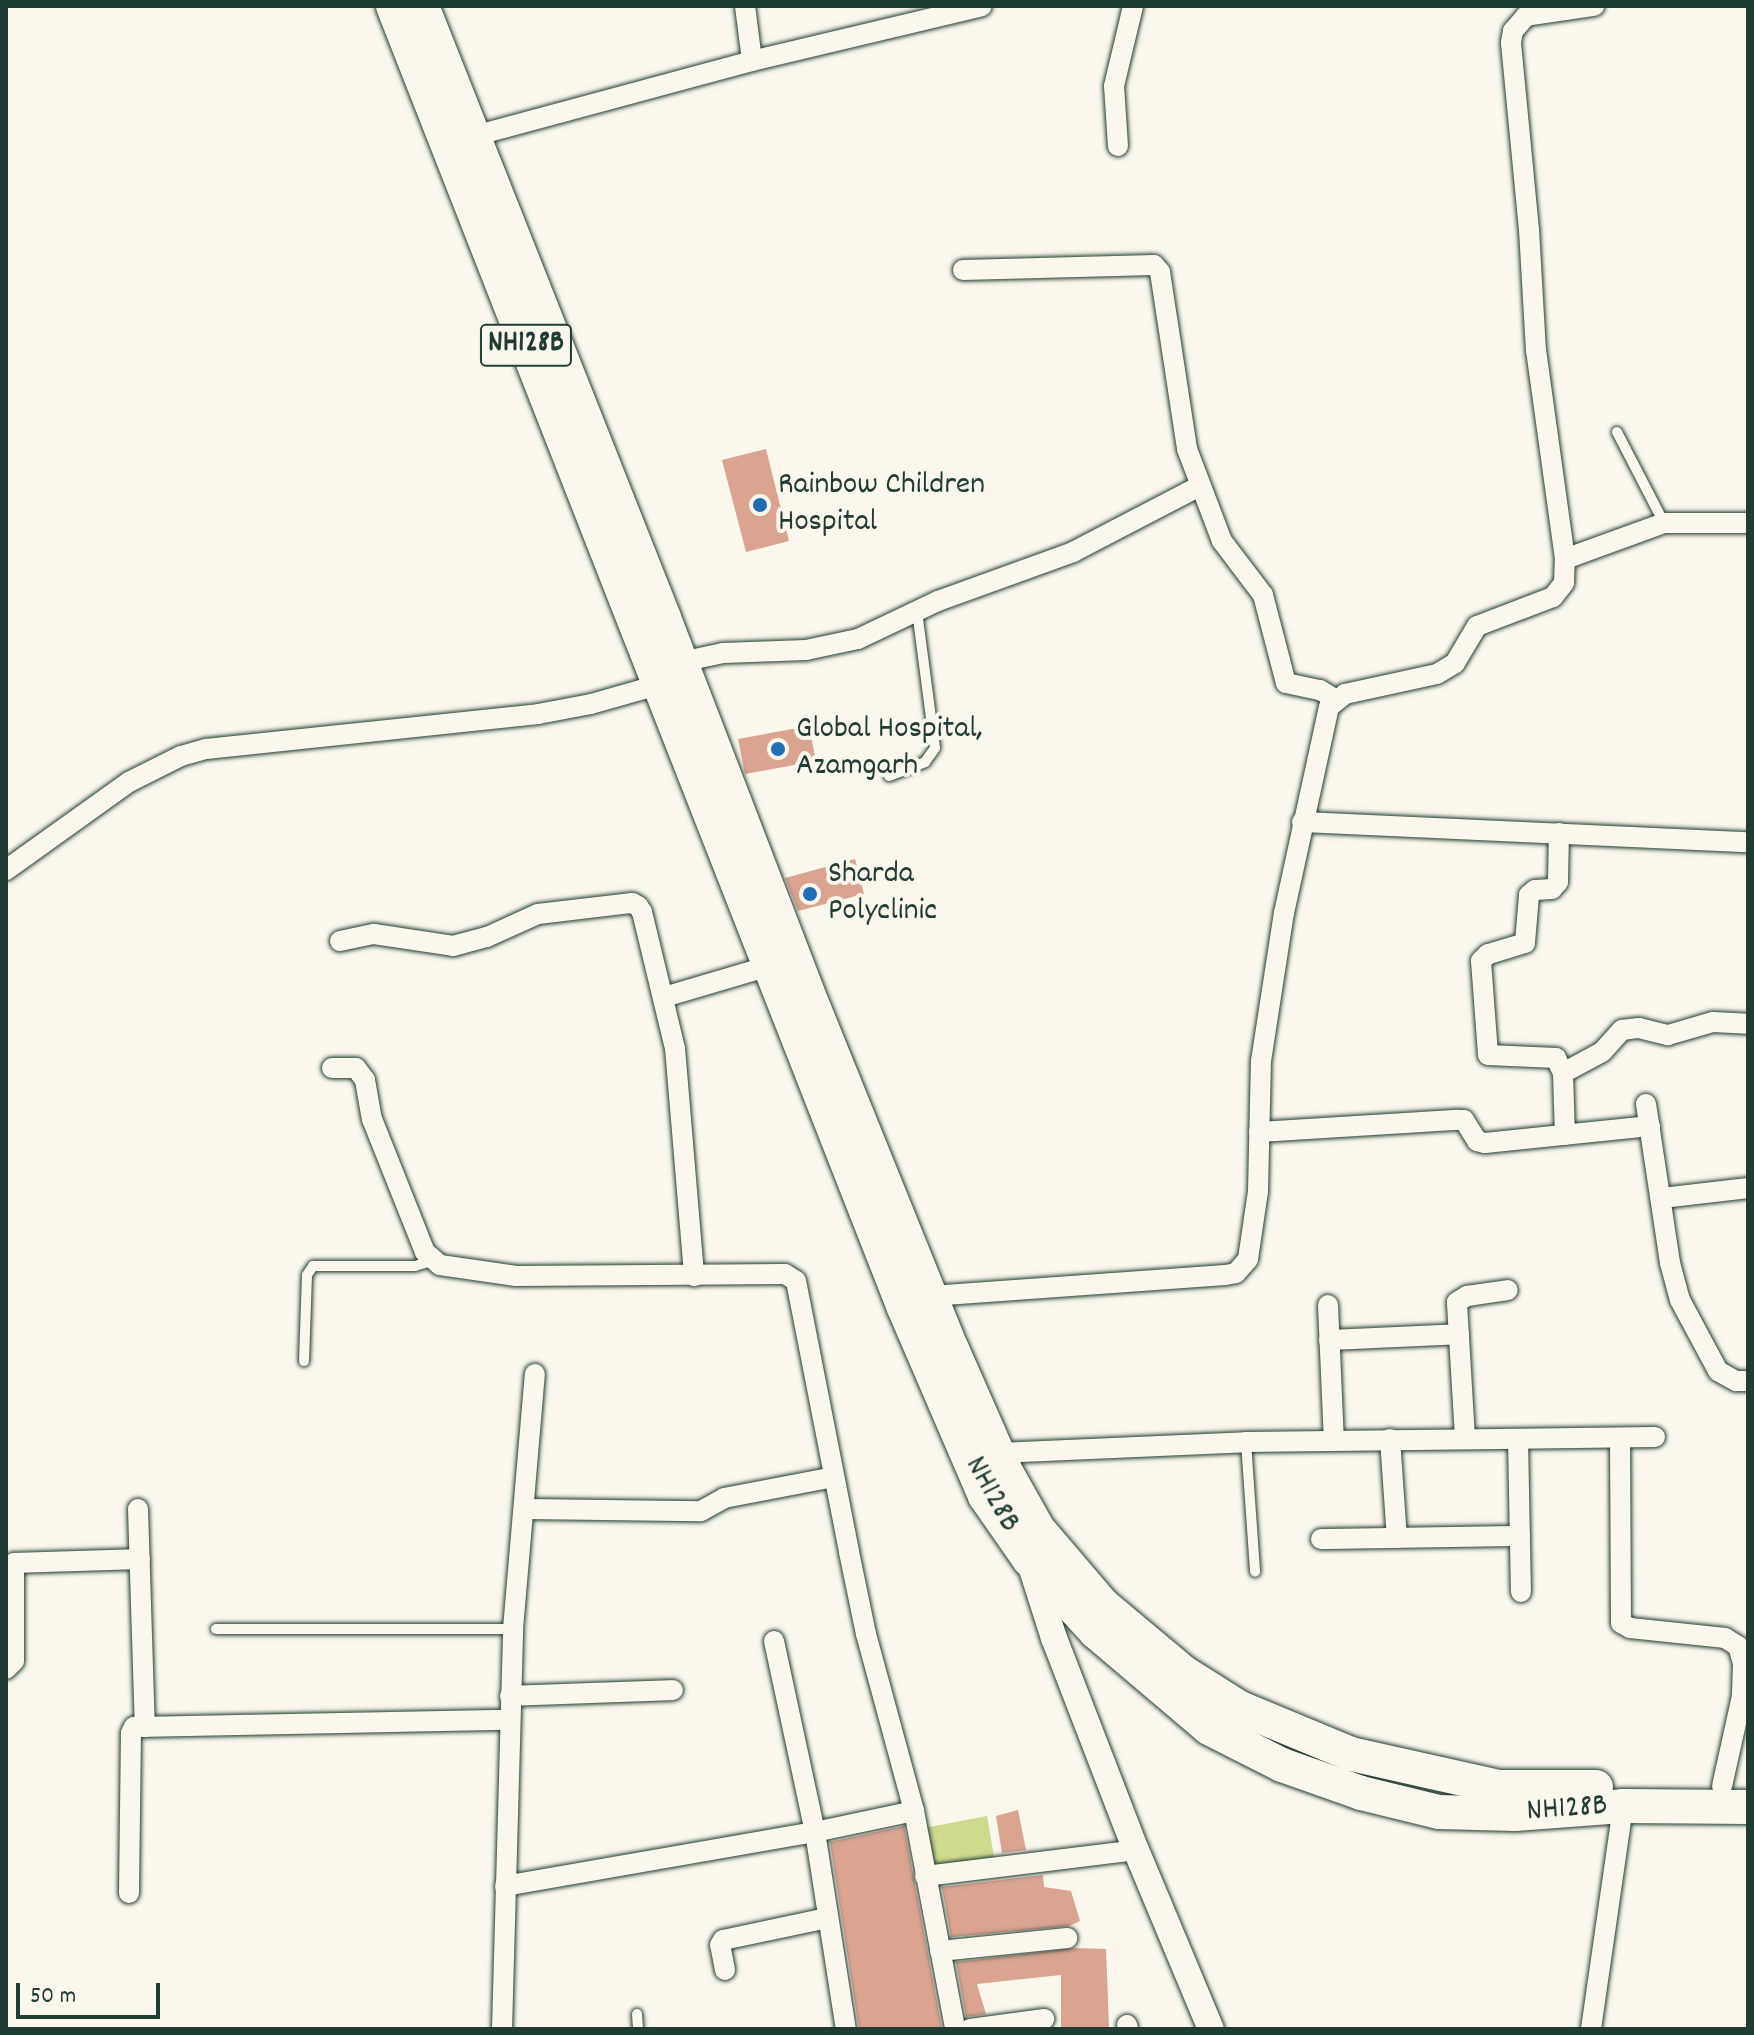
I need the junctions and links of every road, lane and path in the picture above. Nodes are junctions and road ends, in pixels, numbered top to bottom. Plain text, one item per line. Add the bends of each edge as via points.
1 (393, 6) edge
2 (422, 6) edge
3 (745, 6) edge
4 (982, 6) edge
5 (1133, 6) edge
6 (1594, 6) edge
7 (1516, 14) edge
8 (752, 61) junction
9 (474, 136) junction
10 (1118, 146) dead end
11 (963, 270) dead end
12 (1617, 432) dead end
13 (1200, 486) junction
14 (1664, 523) junction
15 (1748, 523) edge
16 (1565, 559) junction
17 (917, 611) junction
18 (670, 673) junction
19 (1335, 699) junction
20 (889, 776) dead end
21 (1302, 822) junction
22 (1559, 833) junction
23 (1748, 842) edge
24 (6, 870) edge
25 (340, 941) dead end
26 (769, 966) junction
27 (664, 997) junction
28 (1748, 1024) edge
29 (332, 1068) dead end
30 (1563, 1073) junction
31 (1646, 1104) dead end
32 (1650, 1126) junction
33 (1259, 1132) junction
34 (1565, 1135) junction
35 (1748, 1188) edge
36 (1662, 1198) junction
37 (431, 1261) junction
38 (694, 1276) junction
39 (1508, 1290) dead end
40 (931, 1296) junction
41 (1328, 1305) dead end
42 (1459, 1334) junction
43 (1329, 1340) junction
44 (304, 1361) dead end
45 (535, 1374) dead end
46 (1748, 1381) edge
47 (1655, 1437) dead end
48 (1465, 1438) junction
49 (1620, 1438) junction
50 (1390, 1439) junction
51 (1518, 1439) junction
52 (1334, 1440) junction
53 (1246, 1442) junction
54 (998, 1453) junction
55 (834, 1477) junction
56 (138, 1509) dead end
57 (525, 1509) junction
58 (1520, 1536) junction
59 (1397, 1538) junction
60 (1321, 1539) dead end
61 (1033, 1544) junction
62 (140, 1559) junction
63 (1255, 1572) dead end
64 (1521, 1592) dead end
65 (216, 1629) dead end
66 (513, 1629) junction
67 (774, 1641) dead end
68 (6, 1669) edge
69 (673, 1690) dead end
70 (510, 1696) junction
71 (509, 1720) junction
72 (145, 1727) junction
73 (1739, 1793) edge
74 (1623, 1806) junction
75 (914, 1811) junction
76 (815, 1832) junction
77 (1136, 1850) junction
78 (925, 1876) junction
79 (505, 1886) junction
80 (129, 1893) dead end
81 (827, 1918) junction
82 (1067, 1938) dead end
83 (940, 1951) junction
84 (725, 1970) dead end
85 (637, 2014) dead end
86 (1044, 2019) dead end
87 (502, 2029) edge
88 (638, 2029) edge
89 (846, 2029) edge
90 (955, 2029) edge
91 (970, 2029) edge
92 (1211, 2029) edge
93 (1591, 2029) edge

1 - 18 highway, NH128B
2 - 9 highway
3 - 8 street
4 - 8 street
5 - 10 street via 1116,72
6 - 7 street
7 - 16 street via 1511,43 1536,351
8 - 9 street
9 - 18 highway
11 - 13 street via 1154,265 1160,272 1183,429
12 - 14 lane
13 - 17 street via 1073,552
13 - 19 street via 1228,553 1263,595 1286,683
14 - 15 street
14 - 16 street
16 - 19 street via 1561,591 1477,626 1446,669
17 - 18 street via 845,643 723,653
17 - 20 lane via 935,748 925,762
18 - 24 street via 591,704 538,714 206,749 181,756 129,782
18 - 26 highway, NH128B
18 - 40 highway
19 - 21 street via 1325,718
21 - 22 street
21 - 33 street via 1261,1061
22 - 23 street
22 - 30 street via 1558,882 1529,895 1525,943 1481,961 1488,1055 1556,1058
25 - 27 street via 385,935 453,946 538,914 632,903 642,912
26 - 27 street
26 - 61 highway, NH128B via 985,1496
27 - 38 street via 675,1048
28 - 30 street via 1713,1022 1668,1035 1622,1030 1602,1052
29 - 37 street via 356,1068 365,1080 372,1119
30 - 34 street
31 - 32 street
32 - 34 street
32 - 36 street
33 - 34 street via 1464,1120 1477,1141 1485,1143
33 - 40 street via 1250,1247 1236,1273
35 - 36 street
36 - 46 street via 1670,1263 1686,1315 1718,1371
37 - 38 street via 457,1270 516,1276
37 - 44 lane via 415,1266 313,1266 307,1275
38 - 55 street via 785,1274 796,1281
39 - 42 street via 1461,1298
40 - 54 highway
41 - 43 street
42 - 43 street
42 - 48 street
43 - 52 street
45 - 57 street
47 - 49 street
48 - 50 street
48 - 51 street
49 - 51 street
49 - 73 street via 1621,1623 1725,1638 1738,1646 1743,1664
50 - 52 street
50 - 59 street
51 - 58 street
52 - 53 street
53 - 54 street
53 - 63 lane
54 - 61 highway
55 - 57 street via 724,1498 701,1511
55 - 75 street via 866,1634
56 - 62 street
57 - 66 street
58 - 59 street
58 - 64 street
59 - 60 street
61 - 73 highway via 1183,1672 1240,1708 1351,1754 1499,1787
61 - 74 highway, NH128B via 1096,1632 1209,1728 1282,1765 1361,1793 1439,1812 1515,1814
61 - 77 street via 1054,1638
62 - 68 street via 14,1563 14,1661
62 - 72 street
65 - 66 lane
66 - 70 street
67 - 76 street
69 - 70 street
70 - 71 street
71 - 72 street
71 - 79 street
72 - 80 street via 134,1727 131,1733
73 - 74 highway, NH128B
74 - 93 street
75 - 76 street
75 - 78 street
76 - 79 street
76 - 81 street
77 - 78 street
77 - 92 street
78 - 83 street
79 - 87 street
81 - 84 street via 723,1940
81 - 89 street
82 - 83 street
83 - 90 street
85 - 88 lane
86 - 91 street

